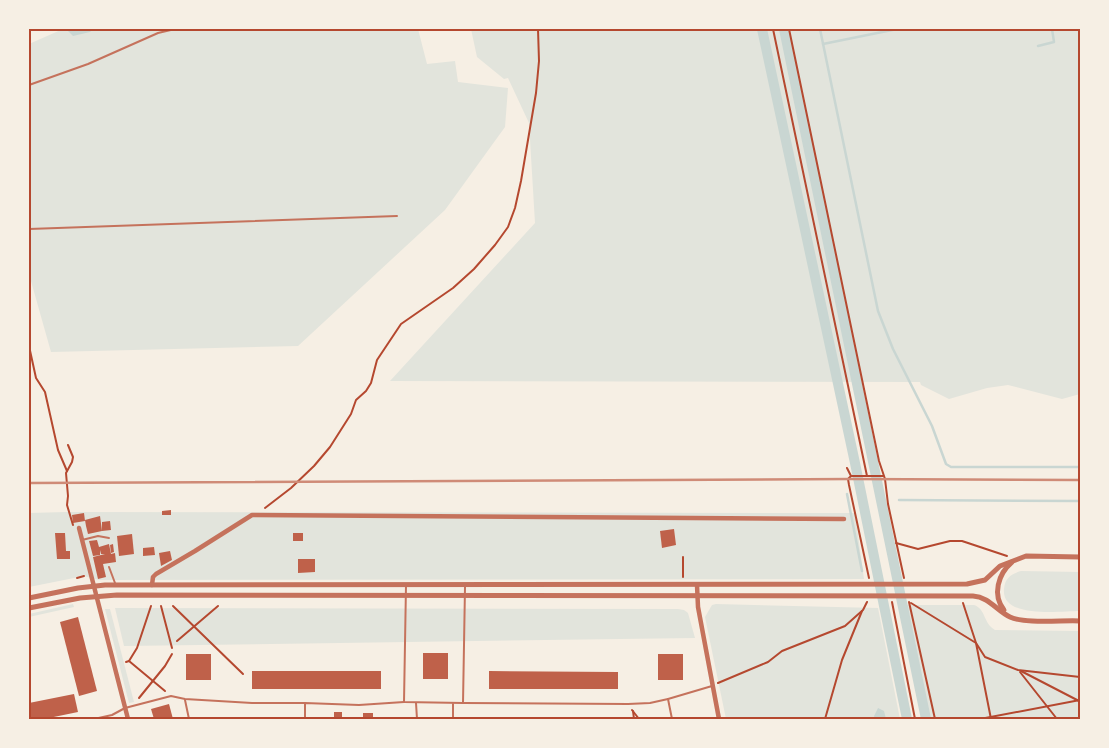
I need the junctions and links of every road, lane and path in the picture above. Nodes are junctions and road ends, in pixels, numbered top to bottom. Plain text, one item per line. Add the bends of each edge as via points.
1 (175, 29) edge
2 (538, 29) edge
3 (773, 29) edge
4 (789, 29) edge
5 (29, 85) edge
6 (397, 216) dead end
7 (29, 229) edge
8 (29, 346) edge
9 (68, 445) dead end
10 (847, 468) dead end
11 (66, 471) junction
12 (851, 476) junction
13 (867, 476) junction
14 (884, 476) dead end
15 (252, 515) junction
16 (844, 519) dead end
17 (79, 528) joint
18 (110, 538) dead end
19 (82, 540) junction
20 (896, 543) junction
21 (683, 557) dead end
22 (1080, 557) edge
23 (1016, 559) junction
24 (109, 567) dead end
25 (683, 578) dead end
26 (904, 578) dead end
27 (869, 579) dead end
28 (115, 585) junction
29 (152, 585) junction
30 (406, 585) junction
31 (697, 585) junction
32 (94, 586) junction
33 (466, 586) junction
34 (406, 595) junction
35 (465, 595) junction
36 (697, 595) junction
37 (96, 596) junction
38 (29, 598) edge
39 (867, 602) dead end
40 (892, 602) dead end
41 (963, 603) dead end
42 (151, 606) dead end
43 (161, 606) dead end
44 (173, 606) dead end
45 (218, 606) dead end
46 (29, 608) edge
47 (862, 610) junction
48 (1009, 617) junction
49 (1080, 620) edge
50 (194, 627) junction
51 (177, 641) dead end
52 (976, 644) junction
53 (172, 648) dead end
54 (172, 654) dead end
55 (1018, 670) junction
56 (243, 674) dead end
57 (1080, 677) edge
58 (152, 680) junction
59 (712, 686) junction
60 (171, 696) junction
61 (185, 699) junction
62 (668, 699) junction
63 (1080, 701) edge
64 (404, 702) junction
65 (305, 703) junction
66 (416, 703) junction
67 (453, 703) junction
68 (463, 703) junction
69 (628, 704) junction
70 (137, 705) junction
71 (1048, 707) junction
72 (125, 708) junction
73 (633, 711) junction
74 (991, 718) edge
75 (94, 719) edge
76 (128, 719) edge
77 (189, 719) edge
78 (305, 719) edge
79 (417, 719) edge
80 (453, 719) edge
81 (634, 719) edge
82 (640, 719) edge
83 (672, 719) edge
84 (719, 719) edge
85 (826, 719) edge
86 (915, 719) edge
87 (935, 719) edge
88 (980, 719) edge
89 (1057, 719) edge

1 - 5 lane
2 - 15 path via 535,100 521,181 508,227 474,269 453,288 401,324 377,360 366,392 356,400 330,447 291,488
3 - 13 path
4 - 20 path
6 - 7 lane
8 - 11 path
9 - 11 path via 72,462
10 - 12 path
11 - 17 path via 66,505 72,523
12 - 13 path
12 - 27 path via 848,479 854,519
13 - 14 path
15 - 16 street
15 - 29 street via 156,574
17 - 19 street
18 - 19 lane via 98,536
19 - 32 street
20 - 23 path via 918,549 962,541
20 - 26 path
21 - 25 path
22 - 23 street via 1036,555
23 - 31 street via 976,583
23 - 48 street via 1007,567 997,586 1000,606
24 - 28 lane
28 - 29 street
28 - 32 street
29 - 30 street
30 - 33 street
30 - 34 lane
31 - 33 street
31 - 36 street
32 - 37 street
32 - 38 street
33 - 35 lane
34 - 35 street
34 - 37 street
34 - 64 lane
35 - 36 street
35 - 68 lane
36 - 48 street via 978,596
36 - 59 street
37 - 46 street
37 - 72 street
39 - 47 path
40 - 86 path
41 - 52 path
42 - 58 path via 137,648 128,661
43 - 53 path
44 - 50 path
45 - 50 path
47 - 59 path via 840,629 782,651 768,662
47 - 85 path via 842,660
48 - 49 street via 1019,620
50 - 51 path
50 - 56 path
52 - 55 path via 985,657
52 - 74 path
52 - 87 path via 910,602
54 - 58 path
55 - 57 path
55 - 63 path
55 - 71 path
58 - 60 path
58 - 70 path
59 - 62 lane
59 - 84 street
60 - 61 lane
60 - 70 lane
61 - 65 lane
61 - 77 lane
62 - 69 lane
62 - 83 lane
63 - 71 path
64 - 65 lane via 359,705
64 - 66 lane
65 - 78 lane
66 - 67 lane
66 - 79 lane
67 - 68 lane
67 - 80 lane
68 - 69 lane
69 - 73 path
70 - 72 lane
71 - 74 path
71 - 89 path
72 - 75 lane
72 - 76 street
73 - 81 path
73 - 82 path
74 - 88 path

